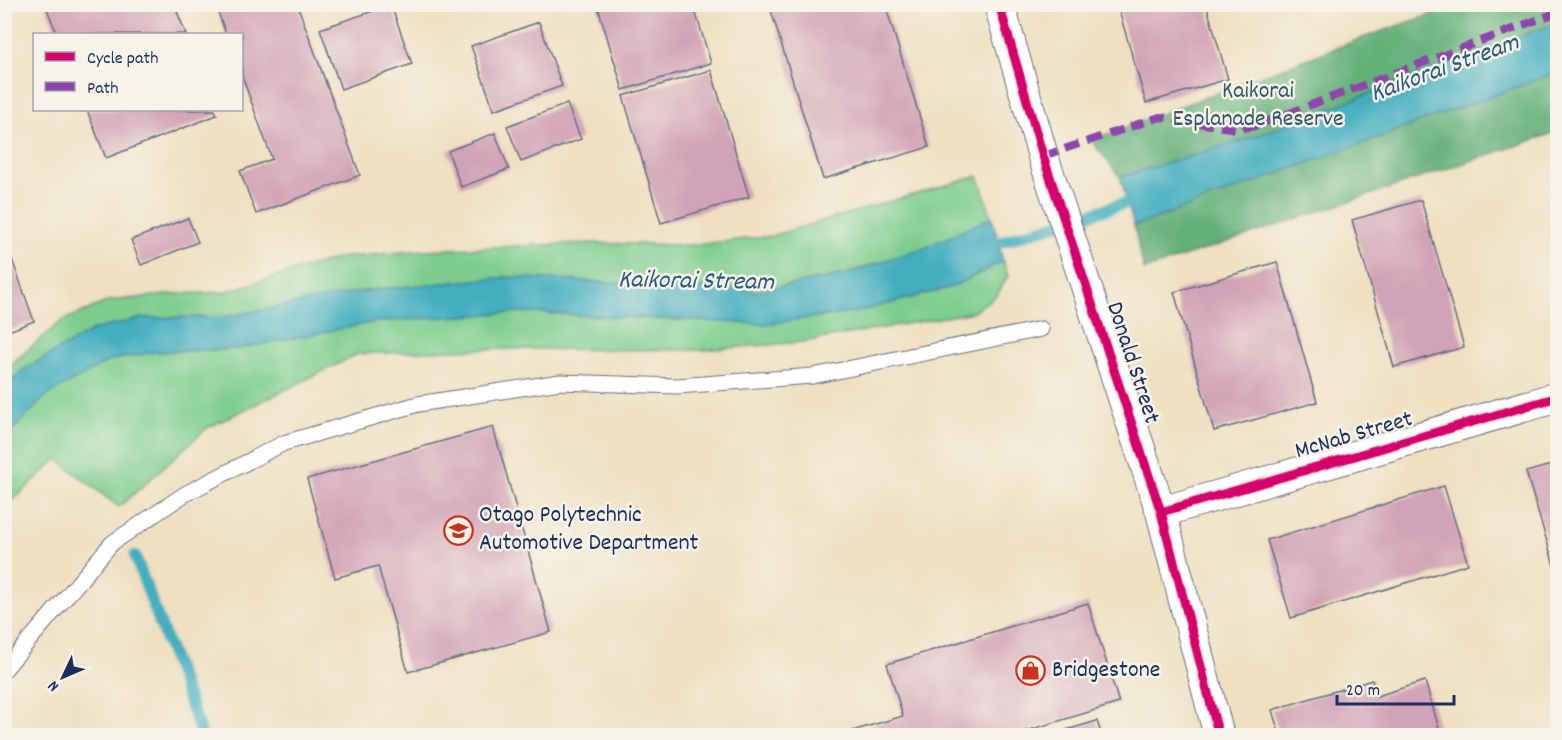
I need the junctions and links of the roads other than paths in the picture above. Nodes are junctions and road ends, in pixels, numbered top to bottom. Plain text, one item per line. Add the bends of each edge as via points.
1 (999, 4) edge
2 (1041, 329) dead end
3 (1557, 397) edge
4 (1161, 512) junction
5 (4, 670) edge
6 (1219, 735) edge

1 - 4 street, Donald Street via 1043,156
2 - 5 lane via 813,376 677,386 560,382 418,404 284,443 185,494 112,543
3 - 4 street, McNab Street
4 - 6 street, Donald Street

